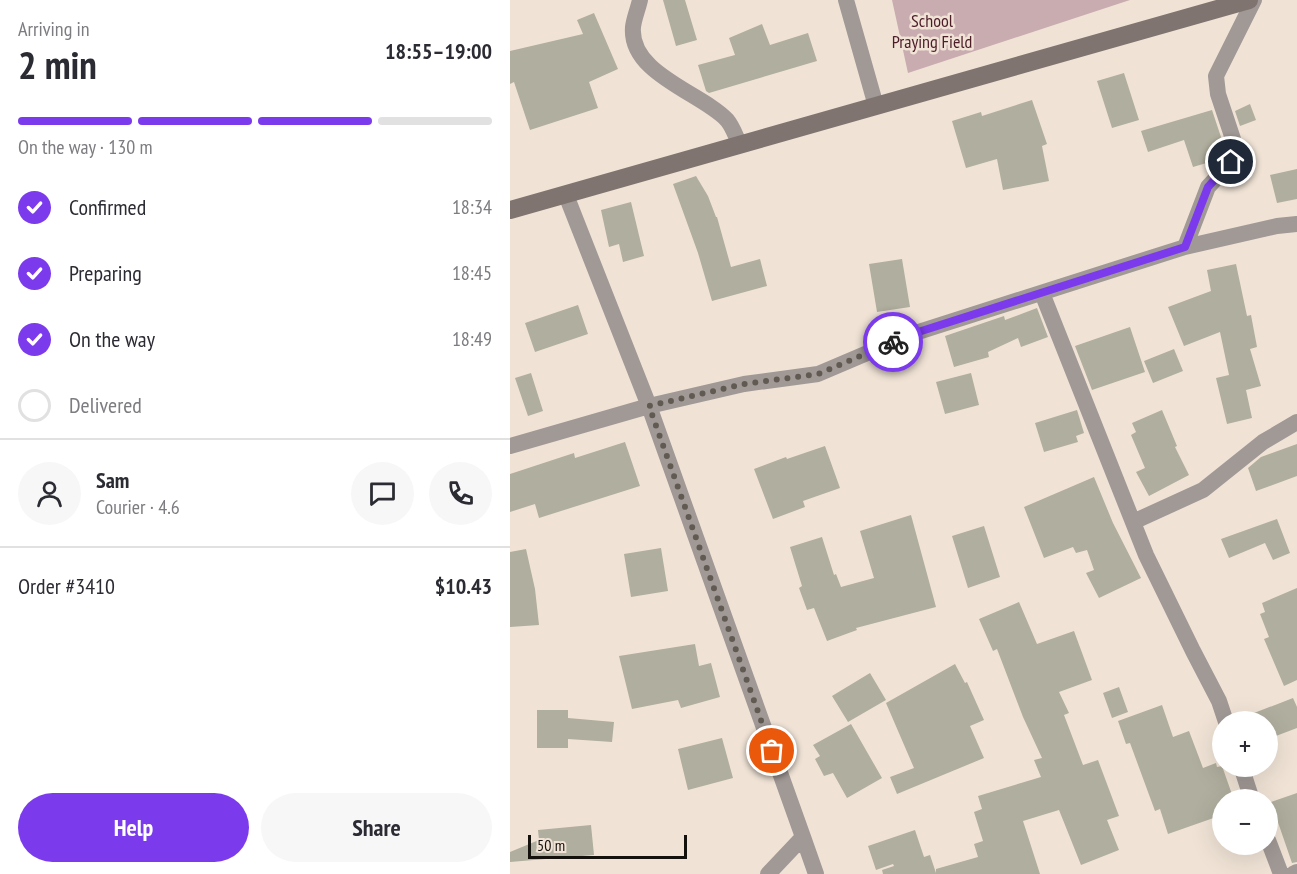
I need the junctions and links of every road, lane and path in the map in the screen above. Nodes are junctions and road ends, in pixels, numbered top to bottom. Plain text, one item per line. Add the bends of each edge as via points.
1 (846, 0) edge
2 (1249, 0) edge
3 (1254, 0) edge
4 (637, 2) edge
5 (876, 106) junction
6 (740, 145) junction
7 (566, 195) junction
8 (510, 210) edge
9 (1297, 224) edge
10 (1185, 247) junction
11 (1042, 293) junction
12 (649, 406) junction
13 (1297, 422) edge
14 (510, 446) edge
15 (1133, 522) junction
16 (1222, 711) edge
17 (803, 837) junction
18 (1274, 855) edge
19 (1297, 872) edge
20 (768, 874) edge
21 (816, 874) edge
22 (1281, 874) edge
23 (1293, 874) edge

1 - 5 street
2 - 5 street
3 - 10 street via 1216,76 1233,139 1231,162 1208,187
4 - 6 street via 633,26 639,52 657,72 729,122
5 - 6 street
6 - 7 street
7 - 8 street
7 - 12 street
9 - 10 street
10 - 11 street
11 - 12 street via 912,334 818,374 744,384
11 - 15 street
12 - 14 street
12 - 17 street
13 - 15 street via 1263,442 1203,490
15 - 16 street
17 - 20 street
17 - 21 street
18 - 22 street
19 - 23 street

